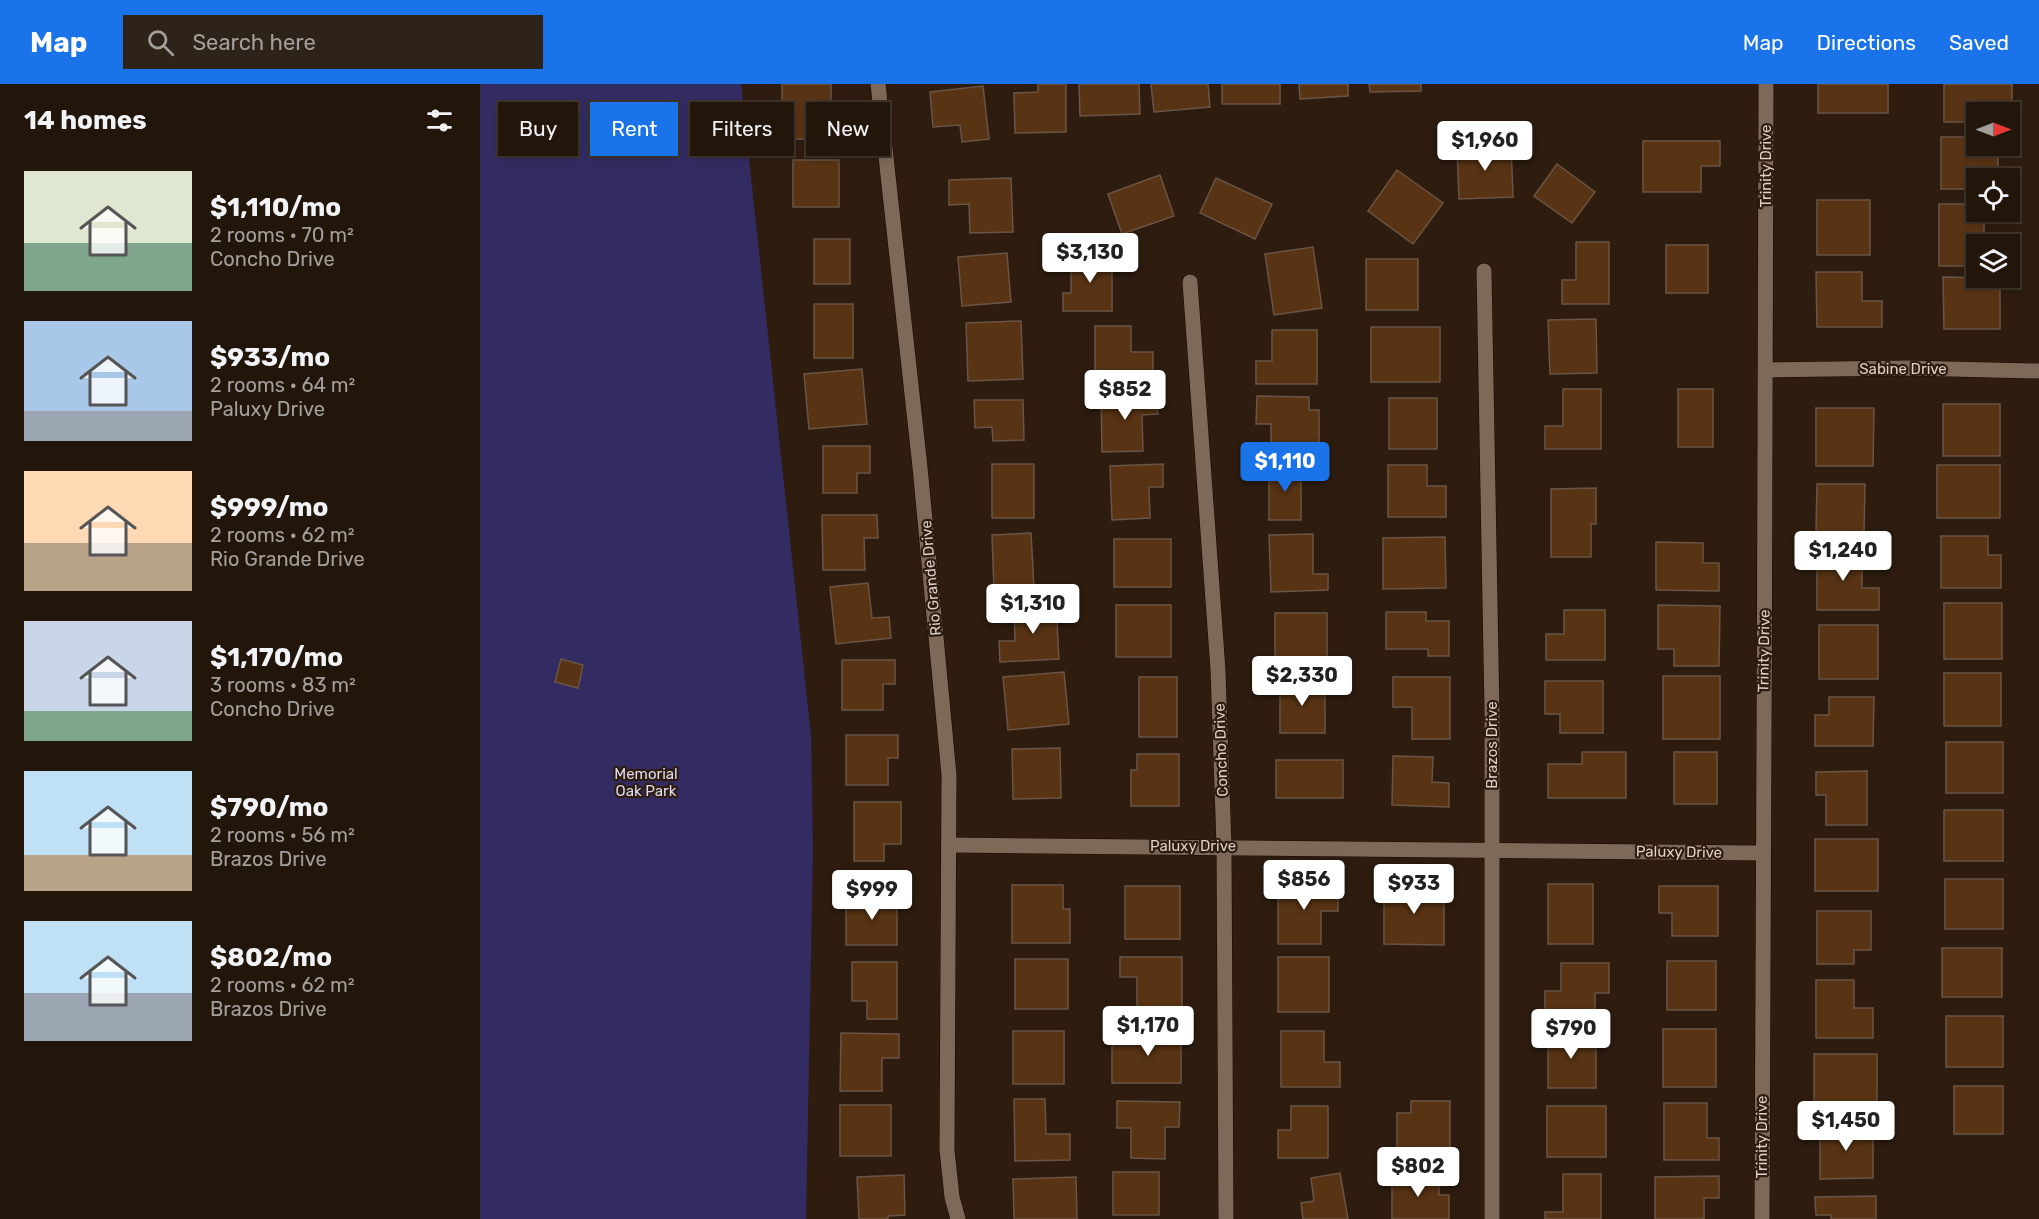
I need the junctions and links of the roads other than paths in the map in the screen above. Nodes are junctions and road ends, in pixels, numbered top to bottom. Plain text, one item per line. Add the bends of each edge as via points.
1 (878, 84) edge
2 (1766, 84) edge
3 (1484, 271) dead end
4 (1190, 282) dead end
5 (1767, 370) junction
6 (2039, 371) edge
7 (950, 845) junction
8 (1224, 846) junction
9 (1492, 849) junction
10 (1761, 853) junction
11 (958, 1219) edge
12 (1226, 1219) edge
13 (1492, 1219) edge
14 (1762, 1219) edge

1 - 7 street, Rio Grande Drive via 950,775
2 - 5 street, Trinity Drive
3 - 9 street, Brazos Drive
4 - 8 street, Concho Drive via 1218,670
5 - 6 street, Sabine Drive
5 - 10 street, Trinity Drive
7 - 8 street, Paluxy Drive
7 - 11 street, Rio Grande Drive via 947,1150
8 - 9 street, Paluxy Drive
8 - 12 street, Concho Drive
9 - 10 street, Paluxy Drive
9 - 13 street, Brazos Drive
10 - 14 street, Trinity Drive

